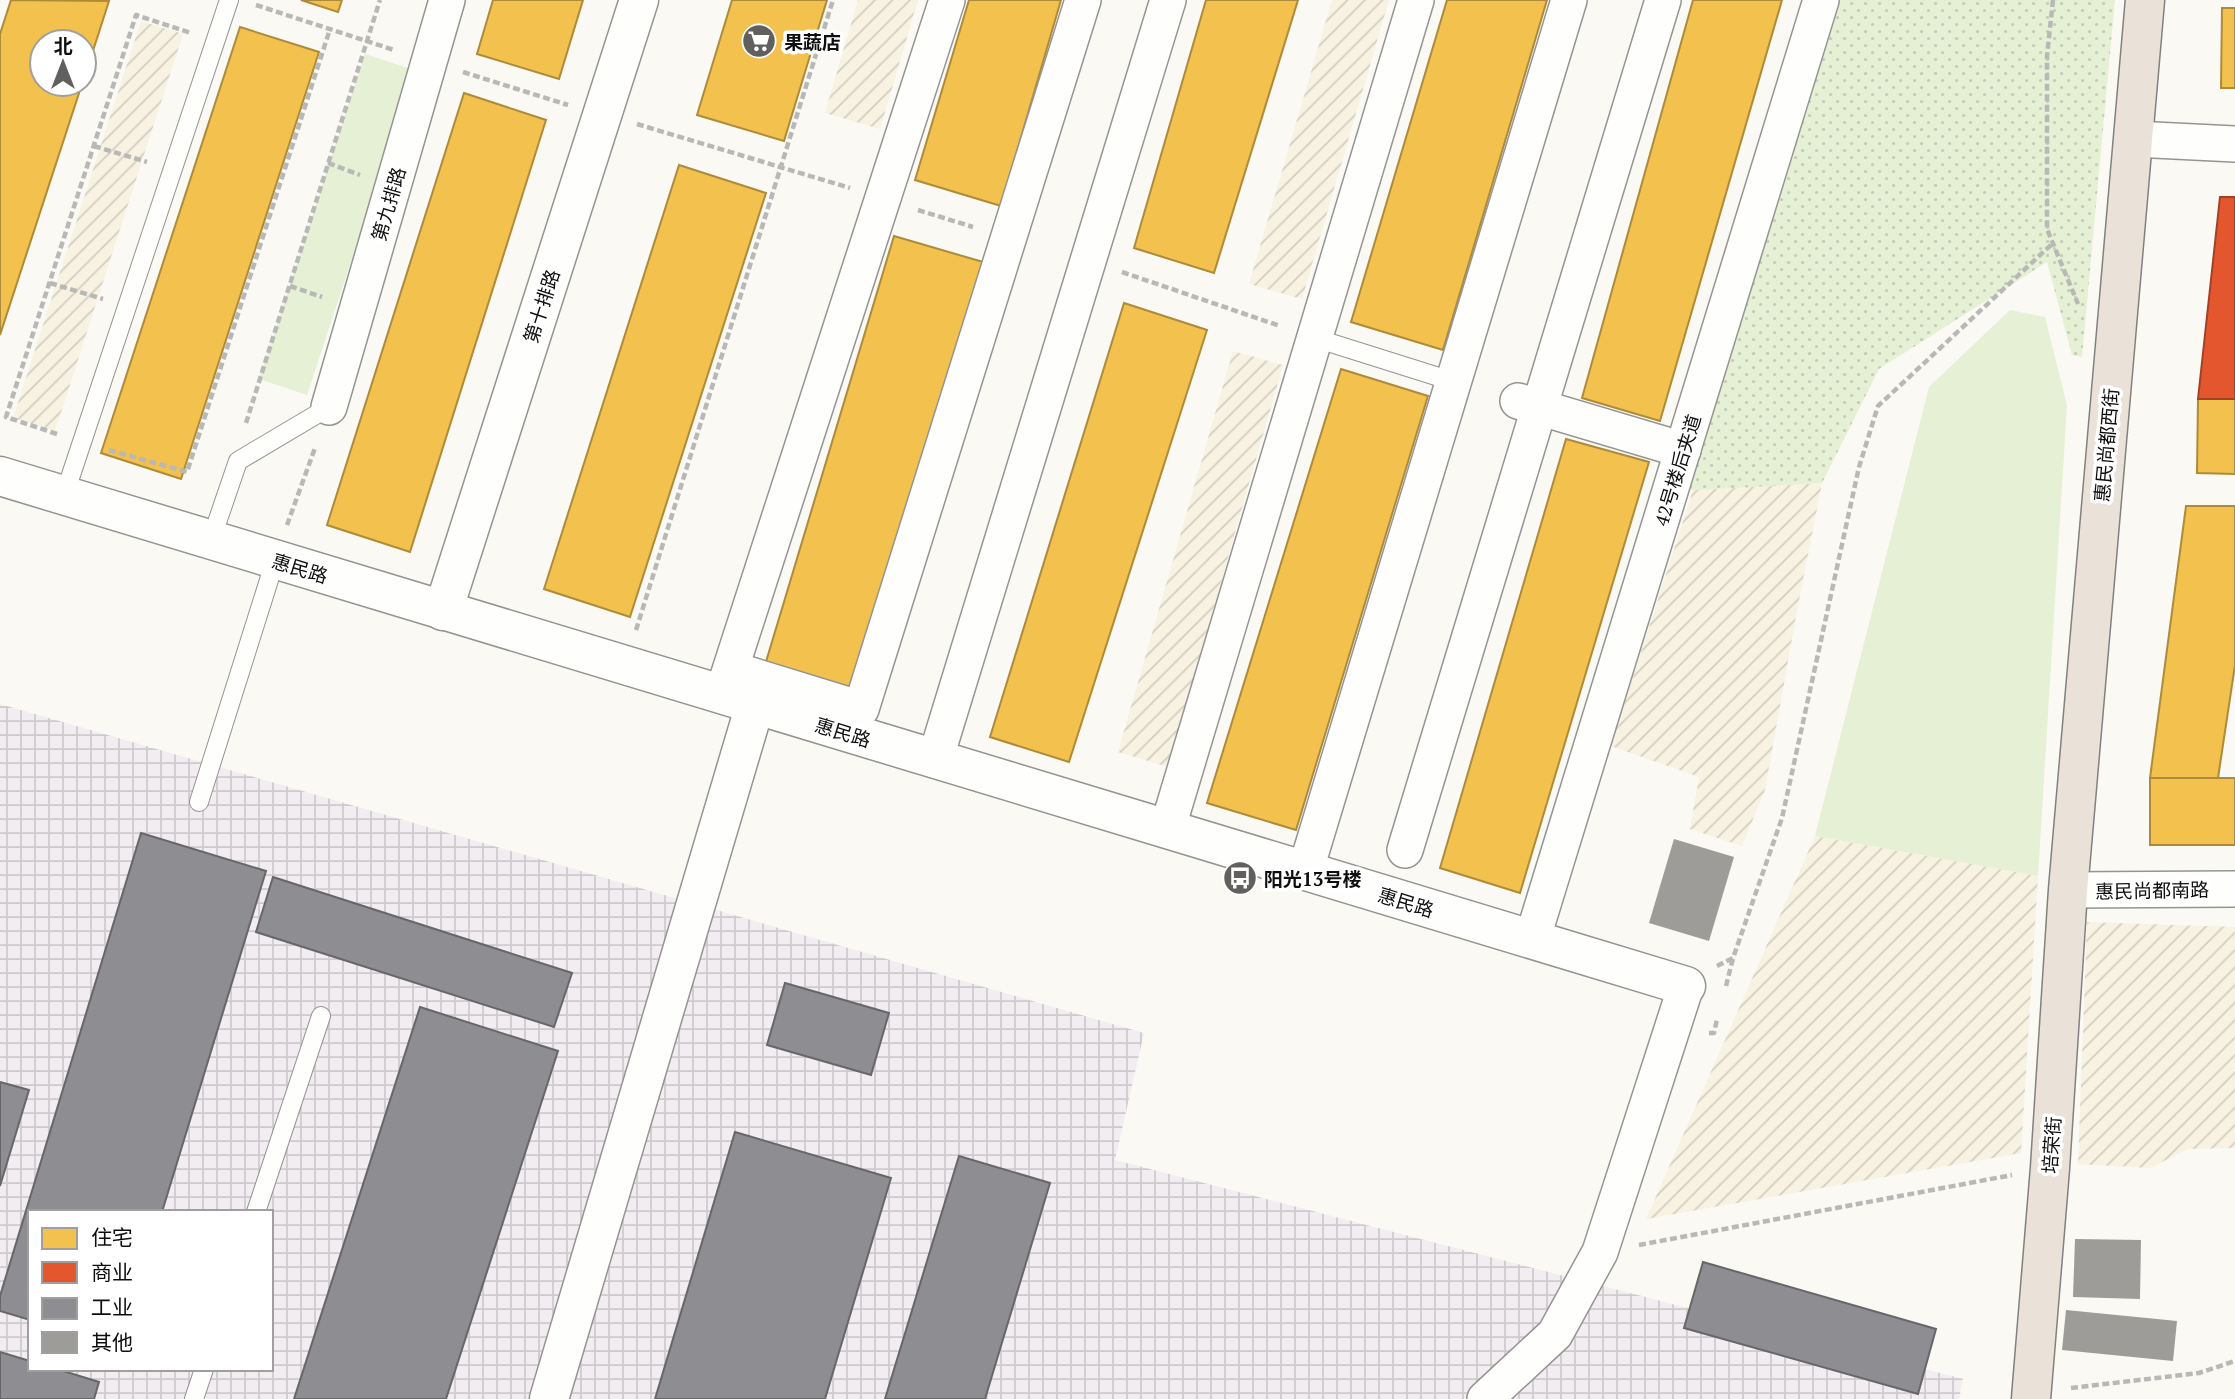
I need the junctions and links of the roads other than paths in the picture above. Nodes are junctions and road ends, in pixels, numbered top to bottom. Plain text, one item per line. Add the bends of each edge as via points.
1 (229, 0) edge
2 (447, 0) edge
3 (639, 0) edge
4 (947, 0) edge
5 (1083, 0) edge
6 (1168, 0) edge
7 (1416, 0) edge
8 (1569, 0) edge
9 (1663, 0) edge
10 (1821, 0) edge
11 (2145, 0) edge
12 (2134, 139) junction
13 (2235, 144) edge
14 (1315, 338) junction
15 (1459, 383) junction
16 (1529, 405) junction
17 (329, 407) joint
18 (1683, 450) junction
19 (0, 476) edge
20 (64, 496) junction
21 (211, 540) junction
22 (279, 548) junction
23 (443, 611) junction
24 (736, 690) junction
25 (935, 760) junction
26 (199, 802) dead end
27 (1167, 830) junction
28 (1405, 850) dead end
29 (1305, 872) junction
30 (2235, 889) edge
31 (2068, 890) junction
32 (1532, 940) junction
33 (1686, 986) joint
34 (321, 1016) dead end
35 (257, 1210) edge
36 (203, 1371) edge
37 (2031, 1396) edge
38 (194, 1399) edge
39 (549, 1399) edge
40 (1485, 1399) edge

1 - 20 lane
2 - 17 street, 第九排路
3 - 23 street, 第十排路
4 - 24 street
5 - 24 street via 861,709
6 - 25 street
7 - 14 street
8 - 15 street
9 - 16 street
10 - 18 street, 42号楼后夹道
11 - 12 highway, 惠民尚都西街
12 - 13 street
12 - 31 highway, 惠民尚都西街
14 - 15 lane
14 - 27 street
15 - 29 street
16 - 18 street
16 - 28 street
17 - 21 lane via 238,461
18 - 32 street, 42号楼后夹道
19 - 20 street, 惠民路
20 - 21 street, 惠民路
21 - 22 street, 惠民路
22 - 23 street, 惠民路
22 - 26 lane
23 - 24 street, 惠民路
24 - 25 street, 惠民路
24 - 39 street
25 - 27 street, 惠民路
27 - 29 street, 惠民路
29 - 32 street, 惠民路
30 - 31 street, 惠民尚都南路
31 - 37 highway, 培荣街
32 - 33 street, 惠民路
33 - 40 street via 1600,1252 1555,1335
34 - 35 lane
36 - 38 lane

